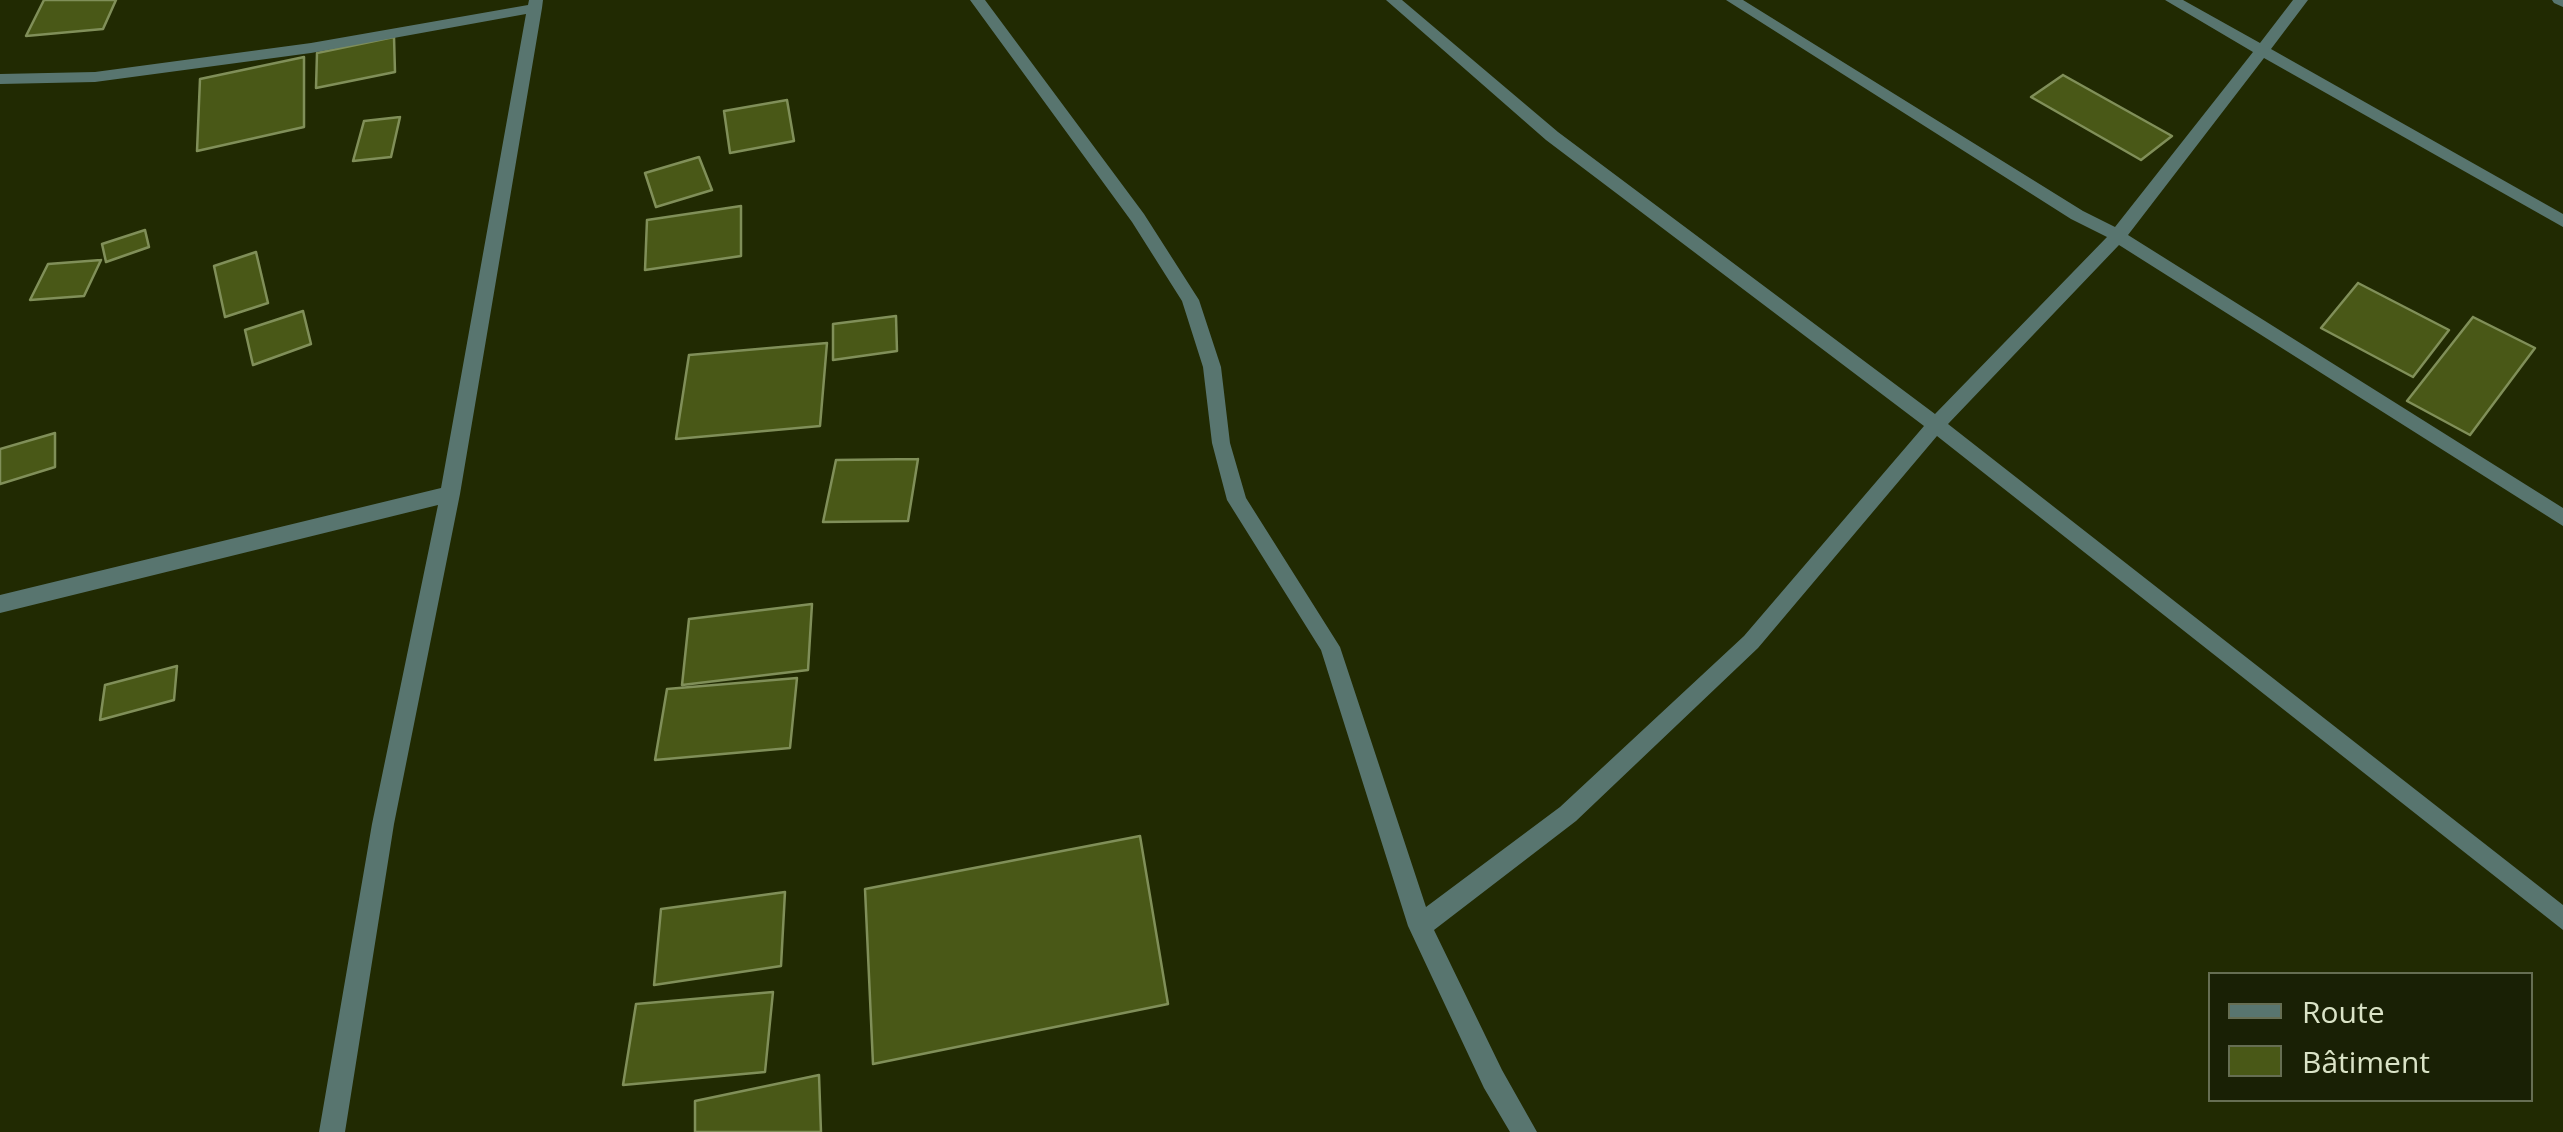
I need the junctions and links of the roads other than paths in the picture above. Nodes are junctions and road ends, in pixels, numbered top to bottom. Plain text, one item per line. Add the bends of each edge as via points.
1 (978, 0) edge
2 (1393, 0) edge
3 (1733, 0) edge
4 (2172, 0) edge
5 (2301, 0) edge
6 (535, 4) edge
7 (2261, 51) junction
8 (0, 79) edge
9 (2563, 220) edge
10 (2118, 236) junction
11 (1936, 424) junction
12 (450, 494) junction
13 (2563, 518) edge
14 (0, 604) edge
15 (2563, 919) edge
16 (1420, 926) junction
17 (332, 1132) edge
18 (1524, 1132) edge

1 - 16 street via 1190,300 1212,366 1221,444 1237,500 1330,647
2 - 11 street via 1552,136
3 - 10 street
4 - 7 street
5 - 7 street
6 - 8 street via 311,48 95,77
6 - 12 street
7 - 9 street
7 - 10 street
10 - 11 street
10 - 13 street
11 - 15 street
11 - 16 street via 1750,642 1568,814
12 - 14 street
12 - 17 street via 383,824
16 - 18 street

